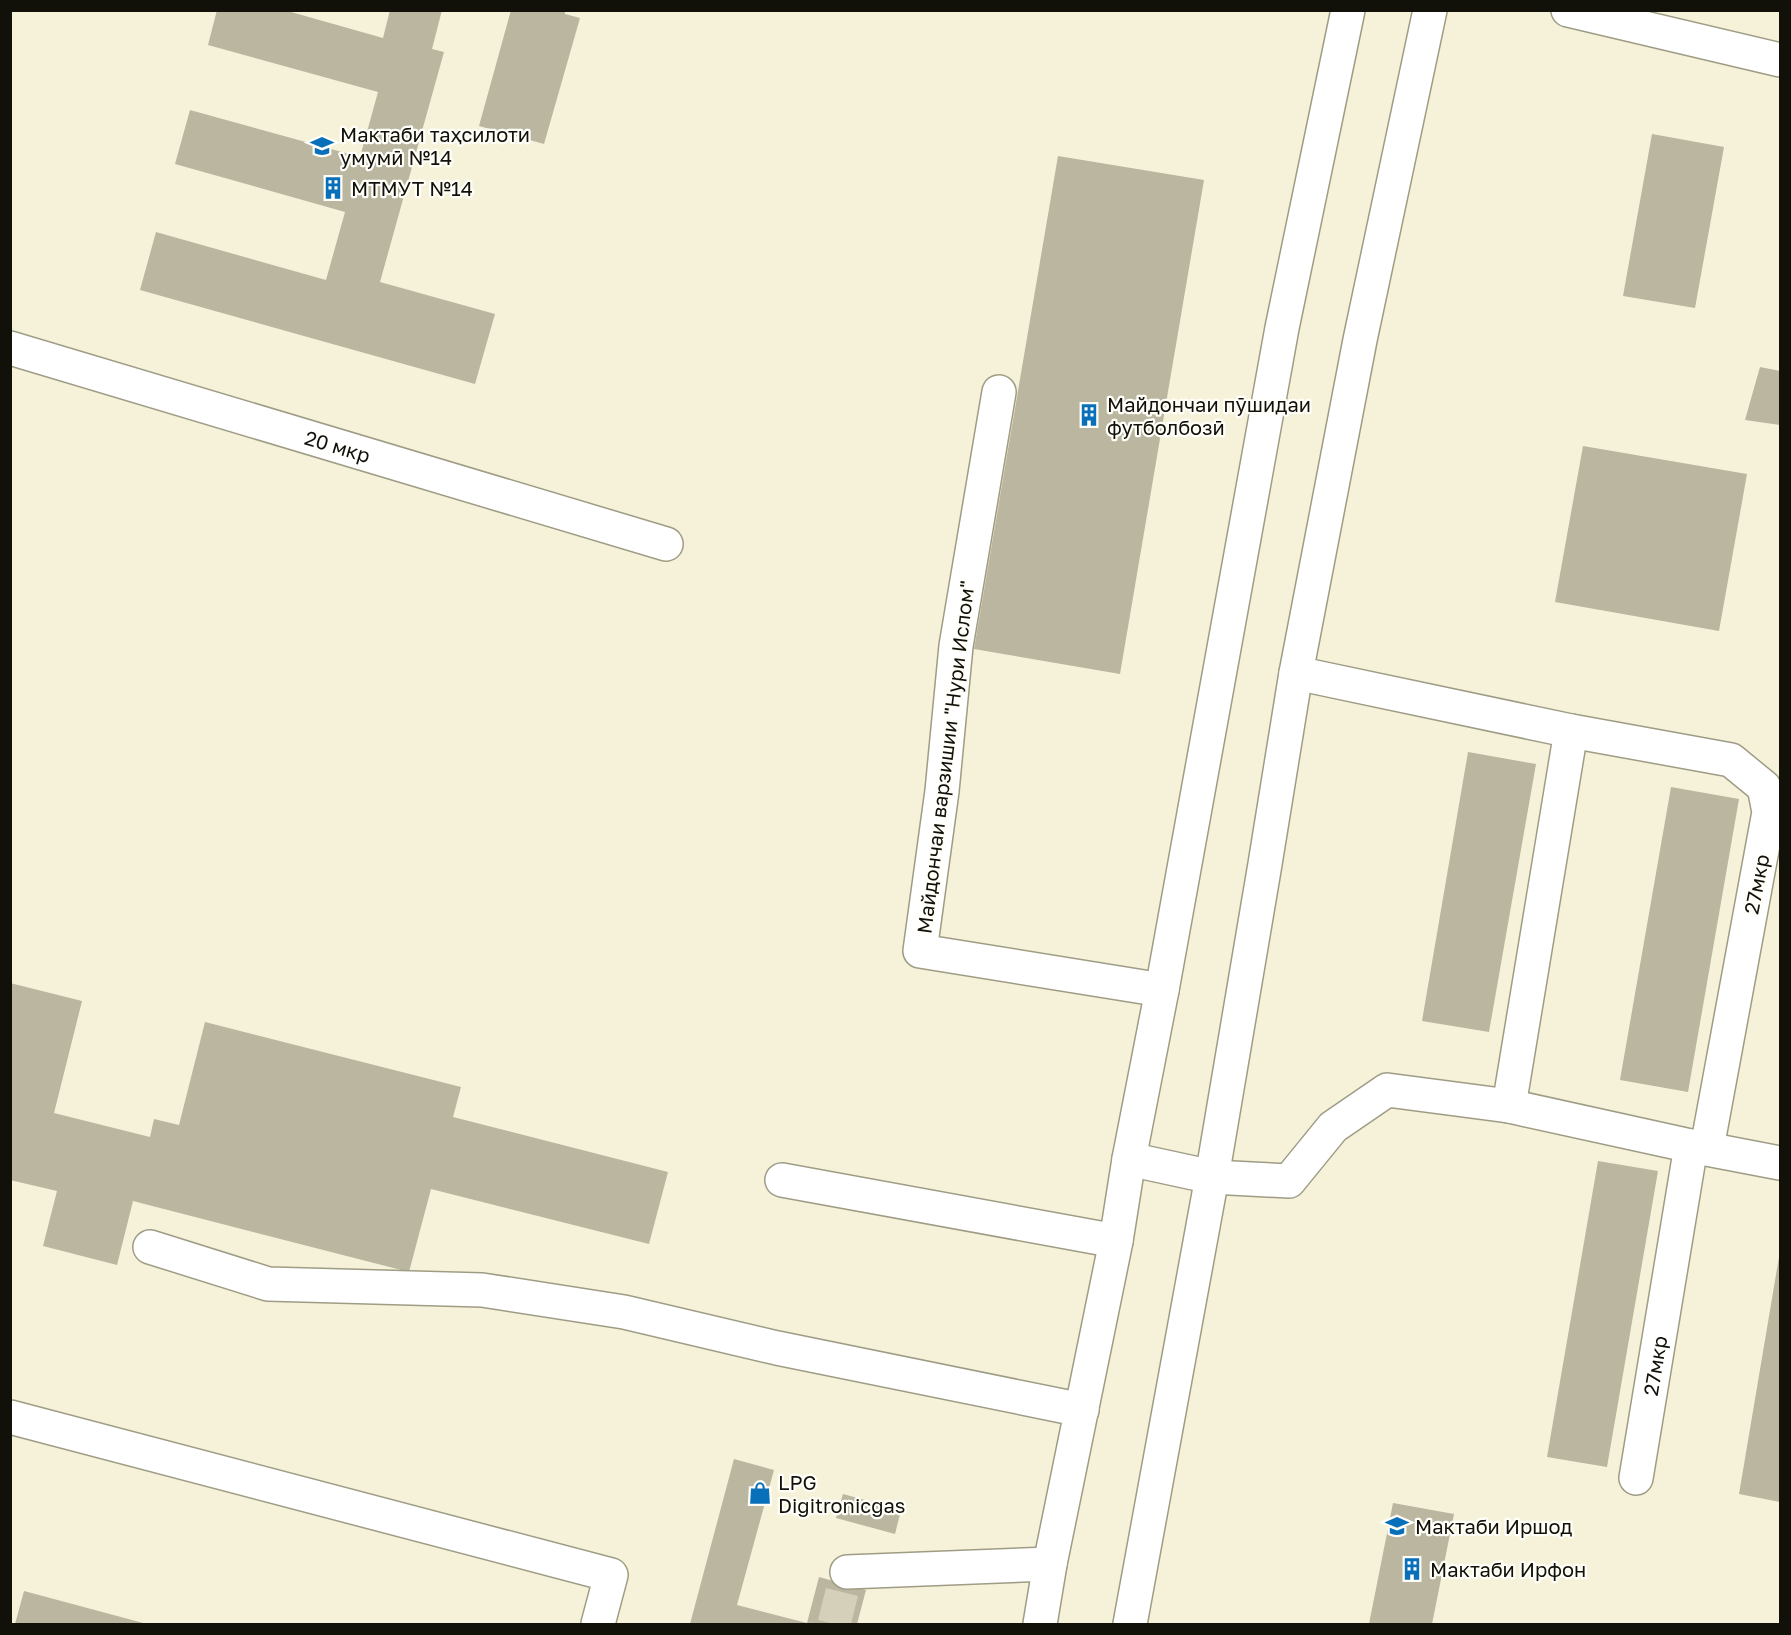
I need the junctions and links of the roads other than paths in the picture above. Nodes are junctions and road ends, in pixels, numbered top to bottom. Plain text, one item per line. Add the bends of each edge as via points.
1 (1348, 10) edge
2 (1430, 10) edge
3 (1568, 10) edge
4 (1780, 60) edge
5 (10, 348) edge
6 (999, 392) dead end
7 (666, 544) dead end
8 (1296, 673) junction
9 (1571, 731) junction
10 (1162, 990) junction
11 (1509, 1106) junction
12 (1699, 1147) junction
13 (1130, 1159) junction
14 (1780, 1163) edge
15 (1212, 1178) junction
16 (782, 1180) dead end
17 (1116, 1241) junction
18 (150, 1247) dead end
19 (1082, 1410) junction
20 (10, 1417) edge
21 (1636, 1478) dead end
22 (1050, 1564) junction
23 (847, 1572) dead end
24 (598, 1624) edge
25 (1040, 1624) edge
26 (1130, 1624) edge

1 - 10 main road via 1282,328
2 - 8 main road via 1360,340
3 - 4 main road
5 - 7 main road, 20 мкр
6 - 10 main road, Майдончаи варзишии "Нури Ислом" via 956,646 942,791 920,951
8 - 9 main road, 27мкр
8 - 15 main road
9 - 11 main road
9 - 12 main road, 27мкр via 1731,760 1764,787 1769,812
10 - 13 main road
11 - 12 main road
11 - 15 main road via 1388,1090 1333,1127 1289,1181
12 - 14 main road
12 - 21 main road, 27мкр
13 - 15 main road
13 - 17 main road
15 - 26 main road
16 - 17 main road
17 - 19 main road
18 - 19 main road via 268,1284 482,1290 624,1312 777,1348
19 - 22 main road
20 - 24 main road via 611,1575
22 - 23 main road
22 - 25 main road

